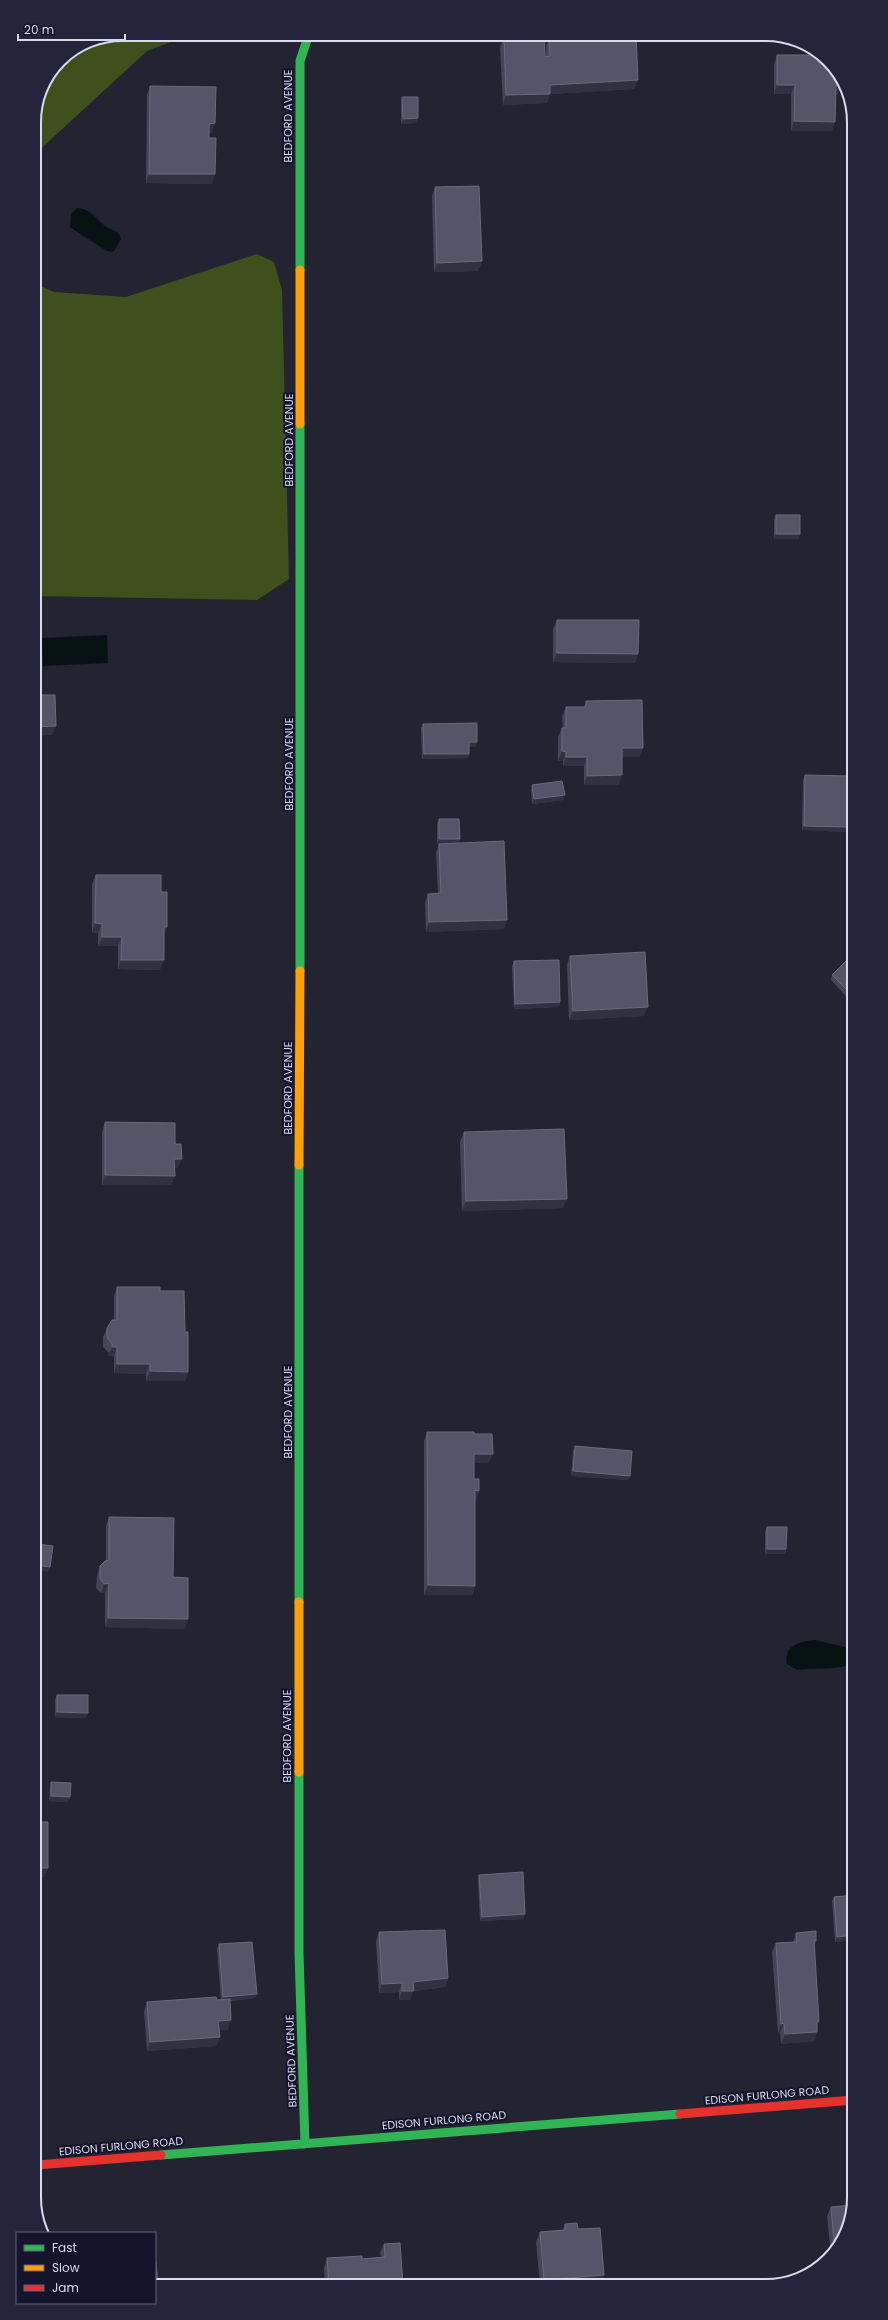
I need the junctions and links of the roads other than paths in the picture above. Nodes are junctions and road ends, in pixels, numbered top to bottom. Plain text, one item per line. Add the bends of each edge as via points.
1 (307, 41) edge
2 (847, 2101) edge
3 (305, 2144) junction
4 (41, 2165) edge

1 - 3 street, BEDFORD AVENUE via 300,61 299,1953
2 - 3 street, EDISON FURLONG ROAD
3 - 4 street, EDISON FURLONG ROAD

